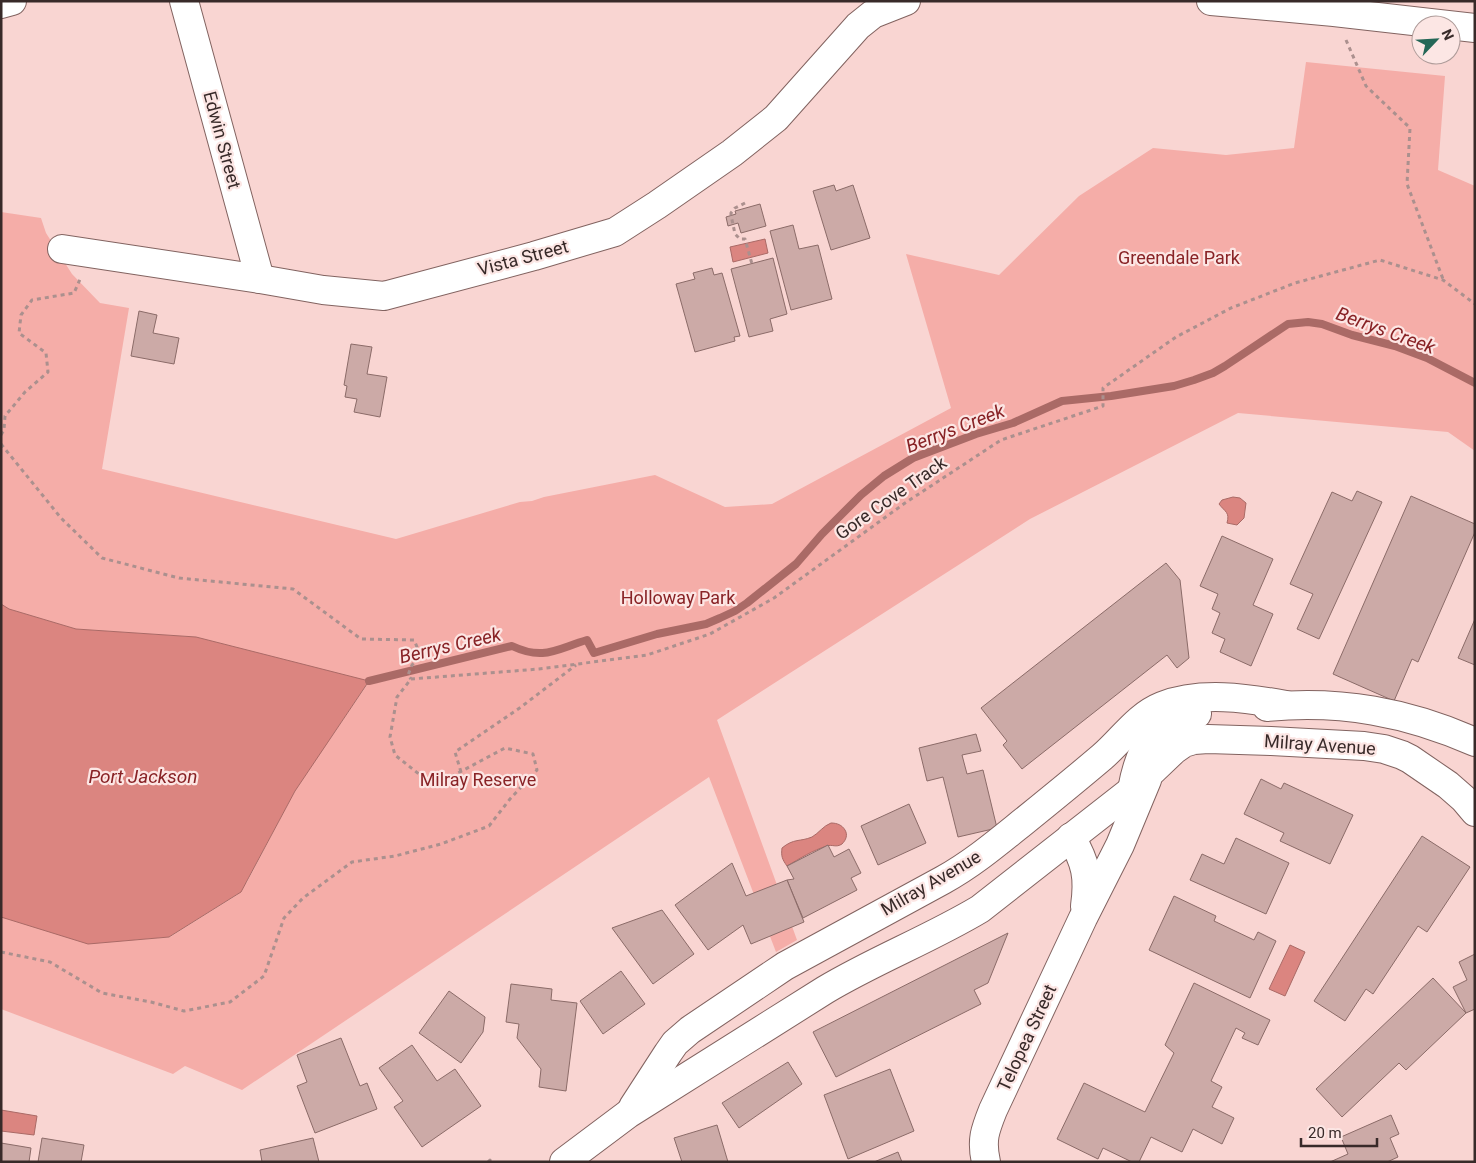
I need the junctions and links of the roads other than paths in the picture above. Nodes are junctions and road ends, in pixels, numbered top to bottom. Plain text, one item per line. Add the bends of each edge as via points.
1 (12, 1) edge
2 (184, 1) edge
3 (906, 1) edge
4 (1211, 1) edge
5 (1, 4) edge
6 (1475, 28) edge
7 (62, 249) road end
8 (260, 279) junction
9 (1286, 705) junction
10 (1464, 737) edge
11 (1475, 763) edge
12 (1140, 782) junction
13 (1475, 812) edge
14 (1071, 838) junction
15 (1083, 918) junction
16 (628, 1114) junction
17 (564, 1162) edge
18 (986, 1162) edge

1 - 5 street
2 - 8 street, Edwin Street
3 - 8 street, Vista Street via 873,14 858,26 776,118 615,232 384,296
4 - 6 street
7 - 8 street, Vista Street
9 - 10 street, Milray Avenue via 1343,706 1407,717
9 - 12 street, Milray Avenue via 1186,716 1167,724 1157,732 1140,758 1136,769
9 - 16 street, Milray Avenue via 1244,698 1209,697 1171,703 1146,714 1090,767 966,867 785,966 690,1030 675,1043
10 - 11 street, Milray Avenue
12 - 13 street, Milray Avenue via 1174,750 1199,739 1370,747 1394,752 1410,760 1453,789
12 - 14 street, Milray Avenue
12 - 15 street, Telopea Street via 1120,846
14 - 15 street, Telopea Street via 1083,861 1087,878
14 - 16 street, Milray Avenue via 980,909 838,982
15 - 18 street, Telopea Street via 989,1120 983,1140
16 - 17 street, Milray Avenue

